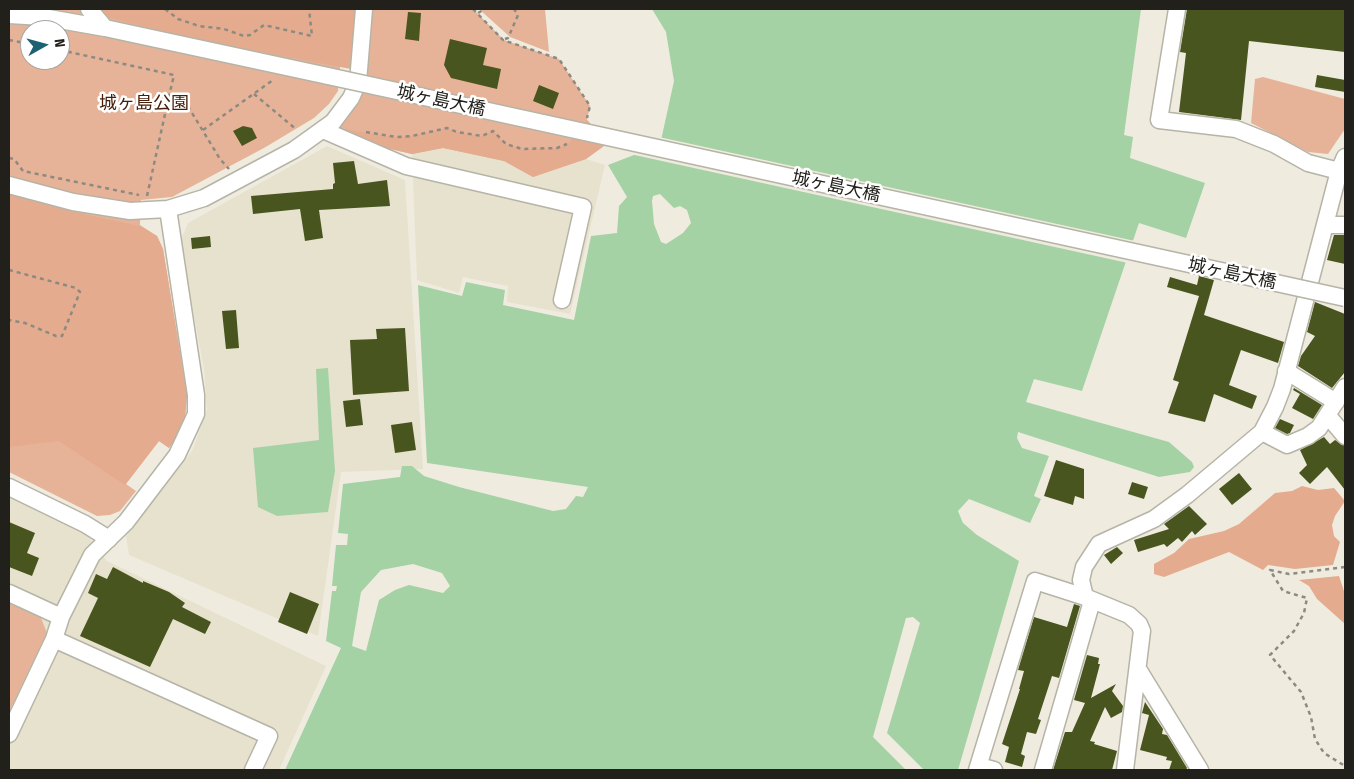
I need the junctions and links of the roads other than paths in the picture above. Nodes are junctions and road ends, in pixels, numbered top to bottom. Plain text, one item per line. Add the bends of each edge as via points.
1 (89, 9) edge
2 (364, 9) edge
3 (1177, 9) edge
4 (9, 15) edge
5 (105, 28) junction
6 (323, 130) junction
7 (1342, 164) edge
8 (9, 185) edge
9 (168, 209) junction
10 (1345, 225) edge
11 (1325, 226) junction
12 (1345, 298) edge
13 (562, 300) dead end
14 (1286, 371) junction
15 (1345, 387) edge
16 (1332, 409) junction
17 (1262, 432) junction
18 (1345, 436) edge
19 (9, 487) edge
20 (109, 539) junction
21 (9, 593) edge
22 (1088, 599) junction
23 (61, 617) junction
24 (54, 639) junction
25 (1138, 668) junction
26 (9, 734) edge
27 (983, 769) edge
28 (253, 770) edge
29 (1043, 770) edge
30 (1125, 770) edge
31 (1200, 770) edge

1 - 5 street
2 - 6 street via 358,82 342,111
3 - 7 street via 1159,120 1236,129 1274,144 1308,163
4 - 5 street, 城ヶ島大橋 via 43,17
5 - 12 street, 城ヶ島大橋, bridge
6 - 9 street via 294,150 204,198
6 - 13 street via 406,166 583,207
7 - 11 street
8 - 9 street via 100,207 144,211
9 - 20 street via 196,395 196,414 177,456
10 - 11 street
11 - 14 street
14 - 16 street
14 - 17 street via 1275,407
15 - 16 street
16 - 17 street via 1319,428 1287,445
16 - 18 street
17 - 22 street via 1154,519 1099,544 1084,566 1081,580
19 - 20 street via 86,524
20 - 23 street via 92,555
21 - 23 street
22 - 25 street via 1129,614 1139,624 1142,640
22 - 27 street via 1035,581
22 - 29 street
23 - 24 street
24 - 26 street
24 - 28 street via 268,736
25 - 30 street
25 - 31 street

